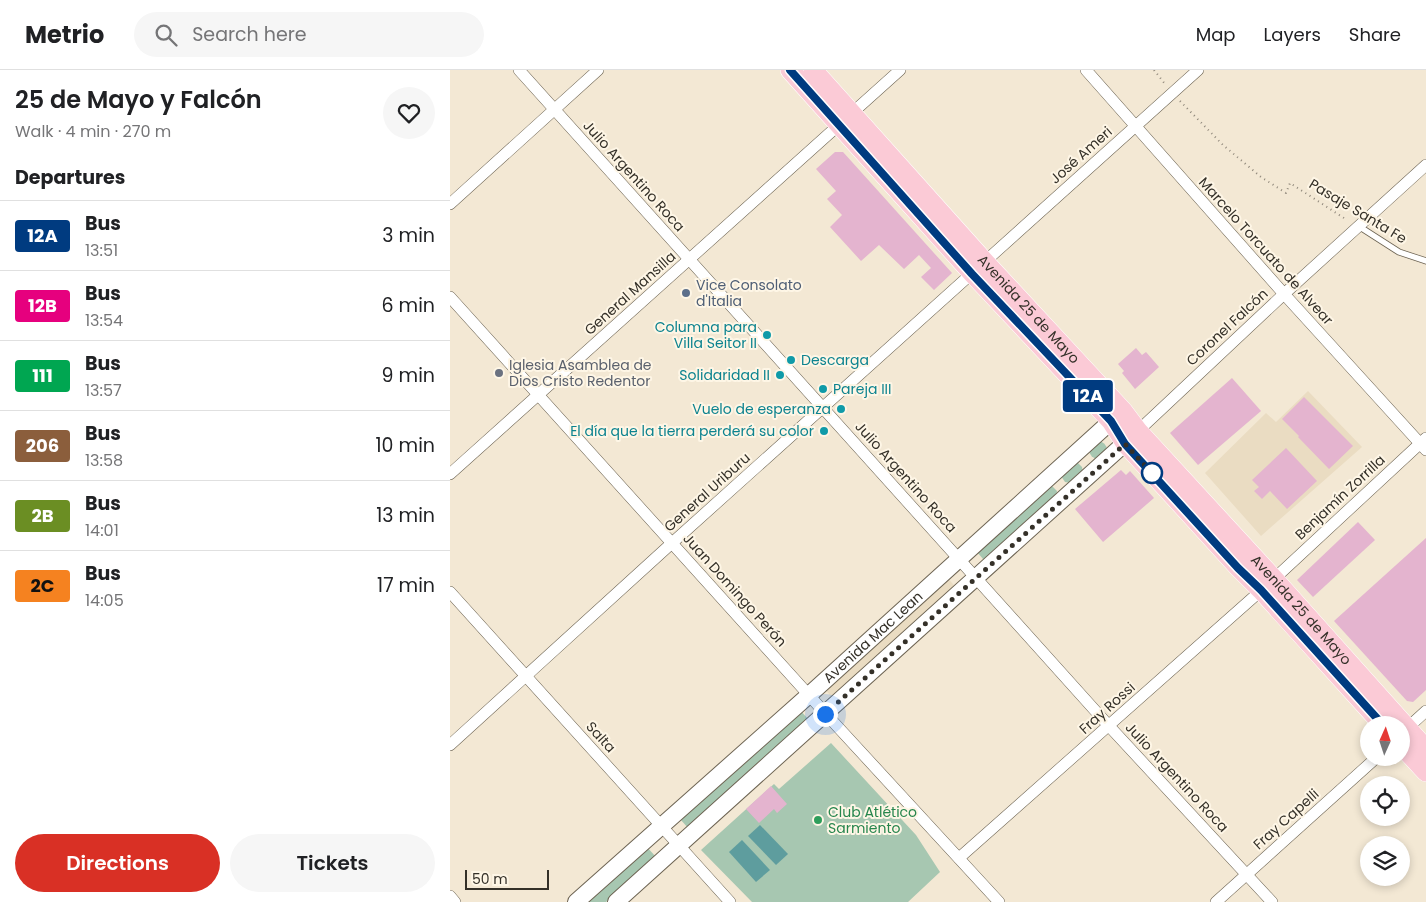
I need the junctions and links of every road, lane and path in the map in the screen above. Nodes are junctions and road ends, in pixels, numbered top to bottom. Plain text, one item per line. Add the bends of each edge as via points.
1 (519, 70) edge
2 (598, 70) edge
3 (790, 70) edge
4 (813, 70) edge
5 (900, 70) edge
6 (1086, 70) edge
7 (1154, 70) edge
8 (1198, 70) edge
9 (1172, 93) junction
10 (554, 109) junction
11 (845, 119) junction
12 (1136, 126) junction
13 (1426, 165) edge
14 (450, 204) edge
15 (1360, 227) junction
16 (689, 259) junction
17 (1426, 261) edge
18 (979, 268) junction
19 (1284, 294) junction
20 (450, 297) edge
21 (539, 395) junction
22 (823, 408) junction
23 (1117, 416) junction
24 (1132, 437) junction
25 (1424, 443) edge
26 (1079, 450) junction
27 (1096, 469) junction
28 (450, 474) edge
29 (1050, 476) junction
30 (1068, 494) junction
31 (672, 543) junction
32 (959, 559) junction
33 (976, 577) junction
34 (1268, 584) junction
35 (450, 592) edge
36 (525, 676) junction
37 (809, 695) junction
38 (1426, 711) edge
39 (825, 714) junction
40 (1376, 716) edge
41 (1385, 716) edge
42 (1109, 726) junction
43 (1410, 728) edge
44 (1410, 740) edge
45 (450, 745) edge
46 (1410, 747) edge
47 (1426, 749) edge
48 (1367, 766) edge
49 (1426, 772) edge
50 (660, 825) junction
51 (678, 845) junction
52 (959, 858) junction
53 (1247, 874) junction
54 (450, 896) edge
55 (455, 902) edge
56 (576, 902) edge
57 (616, 902) edge
58 (730, 902) edge
59 (999, 902) edge
60 (1216, 902) edge
61 (1272, 902) edge

1 - 10 street, Julio Argentino Roca
2 - 10 street
3 - 11 main road, Avenida 25 de Mayo
4 - 11 main road, Avenida 25 de Mayo
5 - 11 street, General Mansilla
6 - 12 street, Marcelo Torcuato de Alvear
7 - 9 path, Pasaje Santa Fe
8 - 9 street, José Ameri
9 - 12 street, José Ameri
9 - 15 path, Pasaje Santa Fe via 1222,145 1261,177 1286,193 1290,183
10 - 14 street
10 - 16 street, Julio Argentino Roca
11 - 16 street, General Mansilla
11 - 18 main road, Avenida 25 de Mayo
12 - 18 street, José Ameri
12 - 19 street, Marcelo Torcuato de Alvear
13 - 15 street, Coronel Falcón
15 - 17 lane, Pasaje Santa Fe via 1400,252
15 - 19 street, Coronel Falcón
16 - 21 street, General Mansilla
16 - 22 street, Julio Argentino Roca
18 - 22 street, General Uriburu
18 - 23 main road, Avenida 25 de Mayo
19 - 24 street, Coronel Falcón
19 - 25 street, Marcelo Torcuato de Alvear
20 - 21 street, Juan Domingo Perón
21 - 28 street, General Mansilla
21 - 31 street, Juan Domingo Perón
22 - 31 street, General Uriburu
22 - 32 street, Julio Argentino Roca
23 - 24 main road, Avenida 25 de Mayo
23 - 26 main road, Avenida Mac Lean
24 - 27 main road, Avenida Mac Lean
24 - 34 main road, Avenida 25 de Mayo
25 - 34 street, Benjamín Zorrilla
26 - 27 main road
26 - 29 main road, Avenida Mac Lean
27 - 30 main road, Avenida Mac Lean
29 - 30 main road
29 - 32 main road, Avenida Mac Lean
30 - 33 main road, Avenida Mac Lean
31 - 36 street, General Uriburu
31 - 37 street, Juan Domingo Perón
32 - 33 street, Julio Argentino Roca
32 - 37 main road, Avenida Mac Lean
33 - 39 main road, Avenida Mac Lean
33 - 42 street, Julio Argentino Roca
34 - 40 main road, Avenida 25 de Mayo
34 - 41 main road, Avenida 25 de Mayo
34 - 42 street, Fray Rossi
35 - 36 street, Salta
36 - 45 street, General Uriburu
36 - 50 street, Salta
37 - 39 street, Juan Domingo Perón
37 - 50 main road, Avenida Mac Lean
38 - 43 street
39 - 51 main road, Avenida Mac Lean
39 - 52 street, Juan Domingo Perón
42 - 52 street, Fray Rossi
42 - 53 street, Julio Argentino Roca
44 - 47 main road, Avenida 25 de Mayo
46 - 49 main road, Avenida 25 de Mayo
48 - 53 street, Fray Capelli
50 - 51 street, Salta
50 - 56 main road, Avenida Mac Lean
51 - 57 main road, Avenida Mac Lean
51 - 58 street, Salta
52 - 59 street, Juan Domingo Perón
53 - 60 street, Fray Capelli
53 - 61 street, Julio Argentino Roca
54 - 55 street

